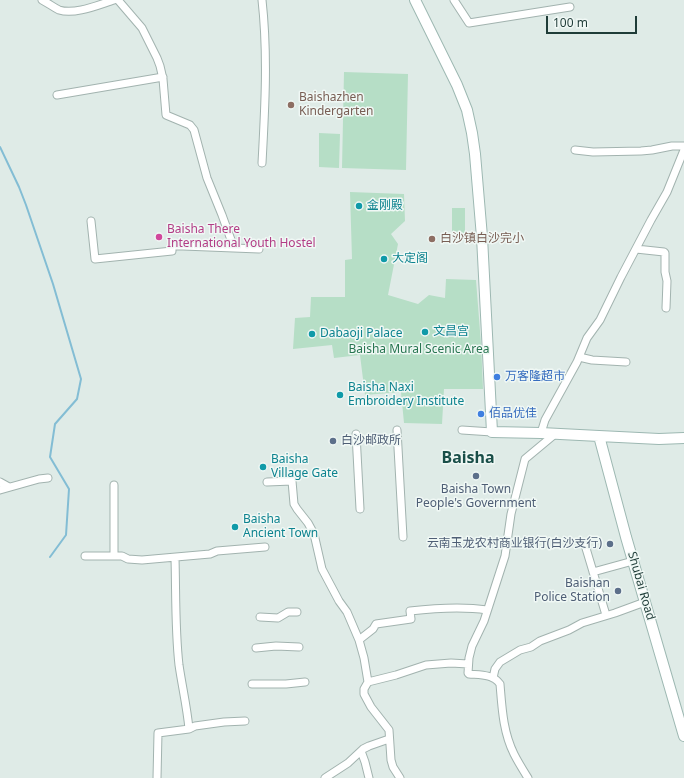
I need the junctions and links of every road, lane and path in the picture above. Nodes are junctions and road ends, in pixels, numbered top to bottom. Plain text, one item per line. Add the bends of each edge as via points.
1 (42, 0) edge
2 (114, 0) edge
3 (262, 0) edge
4 (415, 0) edge
5 (454, 0) edge
6 (570, 7) dead end
7 (163, 77) junction
8 (57, 95) dead end
9 (684, 146) edge
10 (575, 150) dead end
11 (684, 150) edge
12 (262, 162) dead end
13 (91, 221) dead end
14 (234, 248) junction
15 (636, 249) junction
16 (259, 250) dead end
17 (666, 308) dead end
18 (579, 357) junction
19 (626, 362) dead end
20 (397, 430) dead end
21 (462, 430) dead end
22 (492, 432) junction
23 (541, 433) junction
24 (356, 434) dead end
25 (555, 434) junction
26 (598, 436) junction
27 (684, 438) edge
28 (48, 478) dead end
29 (0, 482) edge
30 (267, 482) dead end
31 (114, 485) dead end
32 (9, 487) junction
33 (0, 490) edge
34 (360, 509) dead end
35 (403, 537) dead end
36 (585, 545) dead end
37 (265, 547) dead end
38 (85, 556) dead end
39 (114, 556) junction
40 (175, 558) junction
41 (633, 561) junction
42 (593, 572) junction
43 (645, 602) junction
44 (488, 610) junction
45 (297, 612) dead end
46 (606, 615) junction
47 (260, 617) dead end
48 (359, 640) junction
49 (299, 647) dead end
50 (256, 648) dead end
51 (468, 664) junction
52 (493, 678) junction
53 (305, 682) dead end
54 (368, 682) junction
55 (252, 684) dead end
56 (245, 721) dead end
57 (189, 729) junction
58 (684, 736) edge
59 (389, 739) junction
60 (361, 751) junction
61 (157, 778) edge
62 (325, 778) edge
63 (369, 778) edge
64 (400, 778) edge
65 (528, 778) edge

1 - 2 street via 65,11 81,10
2 - 7 street via 142,28
3 - 12 street via 266,40
4 - 22 main road via 457,85 467,110 472,133 482,237
5 - 6 street via 469,23
7 - 8 street
7 - 14 street via 166,114 194,130 207,178
9 - 10 street via 641,151
11 - 15 street via 667,192
13 - 14 street via 95,259 172,251 172,246
14 - 16 street
15 - 17 street via 665,253
15 - 18 street
18 - 19 street
18 - 23 street via 545,420
20 - 35 street
21 - 22 street
22 - 23 main road
23 - 25 main road
24 - 34 street
25 - 26 main road
25 - 44 street via 525,459 511,514 505,556
26 - 27 main road
26 - 41 main road, Shubai Road
28 - 32 street
29 - 32 street
30 - 48 street via 292,481 294,504 314,534 322,569 347,612
31 - 39 street
32 - 33 street
36 - 42 street
37 - 40 street
38 - 39 street
39 - 40 street via 134,560
40 - 57 street via 179,666
41 - 42 street
41 - 43 main road, Shubai Road
42 - 46 street
43 - 46 street
43 - 58 main road, Shubai Road
44 - 48 street via 455,607 410,611 411,619 376,624
44 - 51 street via 472,646
45 - 47 street via 288,612 278,618
46 - 52 street via 582,622 520,650 500,662
48 - 54 street
49 - 50 street
51 - 52 street via 469,674
51 - 54 street via 426,665
52 - 65 street via 500,684 509,743
53 - 55 street
54 - 59 street via 364,694 387,727
56 - 57 street via 208,724
57 - 61 street via 158,732
59 - 60 street
59 - 64 street via 391,760
60 - 62 street
60 - 63 street

